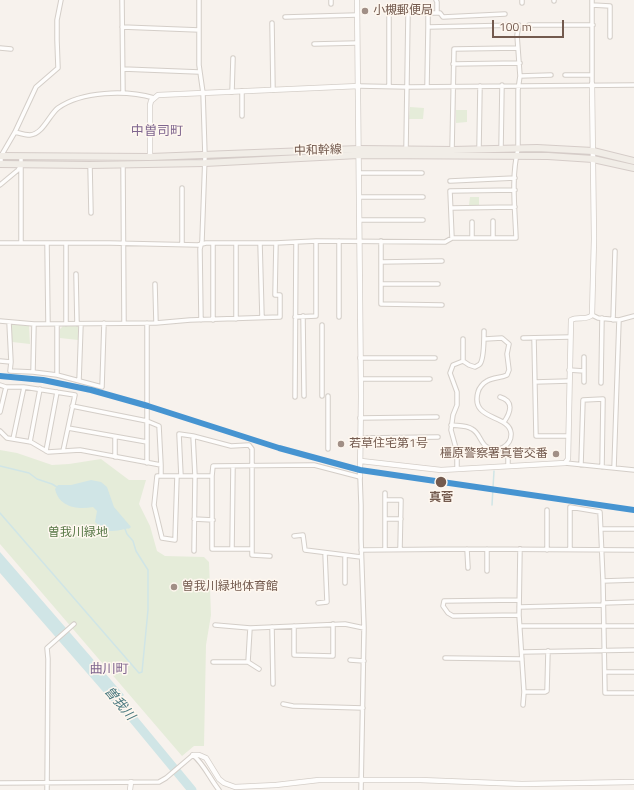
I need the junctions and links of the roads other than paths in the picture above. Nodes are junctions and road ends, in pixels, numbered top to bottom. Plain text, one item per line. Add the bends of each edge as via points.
1 (61, 0) edge
2 (122, 0) edge
3 (199, 0) edge
4 (358, 0) edge
5 (436, 0) edge
6 (592, 0) edge
7 (592, 6) junction
8 (436, 13) junction
9 (389, 14) dead end
10 (408, 14) dead end
11 (505, 14) dead end
12 (357, 15) junction
13 (285, 17) dead end
14 (272, 23) dead end
15 (529, 25) dead end
16 (593, 25) junction
17 (122, 27) junction
18 (428, 27) junction
19 (198, 30) junction
20 (610, 37) dead end
21 (357, 43) junction
22 (314, 44) dead end
23 (0, 48) edge
24 (518, 48) junction
25 (11, 49) dead end
26 (233, 58) dead end
27 (520, 63) junction
28 (453, 64) junction
29 (123, 69) junction
30 (200, 72) junction
31 (551, 75) dead end
32 (565, 75) dead end
33 (592, 75) junction
34 (520, 76) junction
35 (592, 84) junction
36 (634, 84) edge
37 (502, 85) junction
38 (520, 85) junction
39 (359, 86) junction
40 (389, 86) junction
41 (427, 86) junction
42 (480, 86) junction
43 (407, 87) junction
44 (453, 87) junction
45 (272, 90) junction
46 (242, 91) junction
47 (232, 92) junction
48 (123, 93) junction
49 (203, 93) junction
50 (154, 98) junction
51 (242, 116) dead end
52 (15, 132) junction
53 (479, 149) junction
54 (501, 149) junction
55 (518, 149) junction
56 (406, 150) junction
57 (452, 150) junction
58 (593, 151) junction
59 (358, 152) junction
60 (1, 156) edge
61 (21, 156) junction
62 (516, 156) junction
63 (150, 158) junction
64 (593, 159) junction
65 (205, 160) junction
66 (634, 161) edge
67 (1, 164) edge
68 (21, 164) junction
69 (124, 164) junction
70 (90, 165) junction
71 (634, 168) edge
72 (359, 173) junction
73 (422, 173) dead end
74 (515, 178) junction
75 (450, 181) dead end
76 (0, 186) edge
77 (182, 188) dead end
78 (515, 190) junction
79 (359, 197) junction
80 (422, 197) dead end
81 (515, 207) junction
82 (451, 208) junction
83 (91, 213) dead end
84 (360, 220) junction
85 (423, 220) dead end
86 (493, 221) dead end
87 (472, 222) dead end
88 (452, 238) junction
89 (472, 238) junction
90 (493, 238) junction
91 (316, 241) junction
92 (340, 241) junction
93 (360, 241) junction
94 (21, 242) junction
95 (381, 242) junction
96 (0, 243) edge
97 (47, 243) junction
98 (66, 243) junction
99 (124, 243) junction
100 (213, 243) junction
101 (236, 243) junction
102 (260, 243) junction
103 (276, 243) junction
104 (296, 243) junction
105 (182, 244) junction
106 (201, 244) junction
107 (615, 251) dead end
108 (380, 262) junction
109 (442, 262) dead end
110 (76, 274) dead end
111 (155, 284) dead end
112 (381, 284) junction
113 (438, 284) dead end
114 (442, 305) dead end
115 (592, 315) junction
116 (303, 316) junction
117 (634, 316) edge
118 (262, 317) junction
119 (295, 317) junction
120 (338, 317) dead end
121 (602, 318) junction
122 (236, 319) junction
123 (201, 320) junction
124 (213, 320) junction
125 (613, 320) junction
126 (619, 320) junction
127 (0, 321) edge
128 (8, 322) junction
129 (104, 323) junction
130 (124, 323) junction
131 (147, 323) junction
132 (156, 323) junction
133 (34, 324) junction
134 (48, 324) junction
135 (58, 324) junction
136 (66, 324) junction
137 (79, 324) junction
138 (322, 325) dead end
139 (484, 331) dead end
140 (570, 337) junction
141 (524, 338) dead end
142 (534, 338) junction
143 (463, 339) dead end
144 (485, 339) junction
145 (584, 357) dead end
146 (360, 358) junction
147 (435, 358) dead end
148 (0, 361) edge
149 (463, 361) junction
150 (11, 362) junction
151 (569, 370) junction
152 (584, 371) junction
153 (33, 372) junction
154 (57, 376) junction
155 (360, 379) junction
156 (430, 379) dead end
157 (79, 381) junction
158 (569, 381) junction
159 (535, 382) junction
160 (584, 382) dead end
161 (601, 383) dead end
162 (0, 385) edge
163 (6, 387) junction
164 (24, 387) junction
165 (40, 390) junction
166 (57, 392) junction
167 (304, 396) dead end
168 (322, 396) dead end
169 (328, 396) dead end
170 (295, 397) dead end
171 (500, 397) dead end
172 (72, 406) junction
173 (0, 412) edge
174 (437, 417) dead end
175 (360, 418) junction
176 (147, 421) junction
177 (504, 422) junction
178 (451, 425) junction
179 (68, 428) junction
180 (0, 431) edge
181 (193, 436) junction
182 (568, 436) junction
183 (115, 437) junction
184 (438, 437) dead end
185 (360, 438) junction
186 (13, 439) junction
187 (30, 442) junction
188 (146, 442) junction
189 (506, 447) junction
190 (328, 449) dead end
191 (46, 450) junction
192 (63, 451) junction
193 (115, 457) junction
194 (361, 461) junction
195 (147, 462) junction
196 (565, 463) junction
197 (161, 465) junction
198 (581, 465) junction
199 (233, 466) junction
200 (252, 466) junction
201 (508, 466) junction
202 (602, 466) junction
203 (614, 468) junction
204 (457, 469) junction
205 (634, 470) edge
206 (161, 476) junction
207 (179, 476) junction
208 (195, 476) junction
209 (212, 476) junction
210 (360, 477) junction
211 (385, 493) dead end
212 (385, 500) junction
213 (547, 510) dead end
214 (194, 519) junction
215 (385, 519) junction
216 (401, 519) junction
217 (213, 520) junction
218 (601, 529) junction
219 (634, 529) edge
220 (294, 536) dead end
221 (467, 548) junction
222 (232, 549) junction
223 (252, 549) junction
224 (487, 549) junction
225 (520, 549) junction
226 (570, 549) junction
227 (194, 550) dead end
228 (361, 550) junction
229 (385, 550) junction
230 (400, 550) junction
231 (547, 550) junction
232 (601, 550) junction
233 (634, 550) edge
234 (326, 552) junction
235 (345, 555) junction
236 (270, 556) dead end
237 (361, 557) junction
238 (468, 568) dead end
239 (487, 571) dead end
240 (634, 580) edge
241 (603, 581) junction
242 (345, 583) dead end
243 (519, 600) junction
244 (634, 602) edge
245 (318, 603) dead end
246 (603, 604) junction
247 (519, 606) junction
248 (519, 615) junction
249 (74, 624) dead end
250 (333, 624) junction
251 (215, 625) dead end
252 (272, 626) junction
253 (294, 626) junction
254 (520, 626) junction
255 (604, 626) junction
256 (634, 626) edge
257 (250, 628) junction
258 (364, 628) junction
259 (634, 650) edge
260 (548, 651) junction
261 (605, 651) junction
262 (522, 652) junction
263 (445, 658) dead end
264 (522, 659) junction
265 (350, 660) dead end
266 (364, 661) junction
267 (214, 662) dead end
268 (248, 662) junction
269 (259, 669) dead end
270 (605, 672) junction
271 (634, 672) edge
272 (273, 684) dead end
273 (524, 692) junction
274 (634, 693) edge
275 (282, 704) dead end
276 (523, 705) dead end
277 (363, 708) junction
278 (191, 756) junction
279 (362, 781) junction
280 (48, 782) junction
281 (131, 782) junction
282 (634, 782) edge
283 (0, 783) edge
284 (48, 790) edge
285 (130, 790) edge
286 (219, 790) edge
287 (361, 790) edge

1 - 52 street via 57,20 58,68 36,87
2 - 17 street
3 - 19 street
4 - 12 street
5 - 8 street
6 - 7 street
7 - 16 street
7 - 20 street via 610,6
8 - 11 street via 443,17
8 - 18 street via 428,13
9 - 40 street
10 - 43 street
12 - 13 street
12 - 21 street
14 - 45 street
15 - 16 street
16 - 33 street
17 - 19 street
17 - 29 street
18 - 24 street via 519,25
18 - 41 street
19 - 30 street
21 - 22 street
21 - 39 street
23 - 25 street
24 - 27 street
24 - 28 street via 454,49
26 - 47 street
27 - 28 street
27 - 34 street
28 - 44 street
29 - 30 street
29 - 48 street
30 - 49 street
31 - 34 street
32 - 33 street
33 - 35 street
34 - 38 street
35 - 36 street
35 - 38 street
35 - 58 street
37 - 38 street
37 - 42 street
37 - 54 street
38 - 55 street
39 - 40 street
39 - 45 street
39 - 59 street
40 - 43 street
41 - 43 street
41 - 44 street
42 - 44 street
42 - 53 street
43 - 56 street
44 - 57 street
45 - 46 street
46 - 47 street
46 - 51 street
47 - 49 street
48 - 50 street
48 - 52 street via 88,95 58,108 40,131 31,135
49 - 50 street via 158,95
49 - 65 street
50 - 63 street via 150,105
52 - 60 street
53 - 54 main road, 中和幹線
53 - 57 main road, 中和幹線
54 - 55 main road, 中和幹線
55 - 58 main road, 中和幹線
55 - 62 street
56 - 57 main road, 中和幹線
56 - 59 main road, 中和幹線
58 - 64 street
58 - 66 main road, 中和幹線
59 - 62 main road, 中和幹線
59 - 65 main road, 中和幹線
59 - 72 street
60 - 61 main road, 中和幹線
60 - 67 street
61 - 63 main road, 中和幹線
61 - 68 street
62 - 64 main road, 中和幹線
62 - 74 street
63 - 65 main road, 中和幹線
64 - 71 main road, 中和幹線
64 - 115 street
65 - 69 main road, 中和幹線
65 - 106 street
67 - 68 main road, 中和幹線
68 - 70 main road, 中和幹線
68 - 76 street
68 - 94 street
69 - 70 main road, 中和幹線
69 - 99 street
70 - 83 street
72 - 73 street
72 - 79 street
74 - 75 street
74 - 78 street
77 - 105 street
78 - 81 street
78 - 82 street via 450,191
79 - 80 street
79 - 84 street
81 - 82 street
81 - 90 street via 516,238
82 - 88 street
84 - 85 street
84 - 93 street
86 - 90 street
87 - 89 street
88 - 89 street
88 - 95 street via 445,242
89 - 90 street
91 - 92 street
91 - 104 street
91 - 116 street via 316,316
92 - 93 street
92 - 120 street
93 - 95 street
93 - 146 street
94 - 96 street
94 - 97 street
95 - 108 street
97 - 98 street
97 - 134 street
98 - 99 street
98 - 136 street
99 - 105 street
99 - 130 street
100 - 101 street
100 - 106 street
100 - 124 street
101 - 102 street
101 - 122 street
102 - 103 street
102 - 118 street
103 - 104 street
103 - 118 street via 275,295 280,296 280,317
104 - 119 street
105 - 106 street
106 - 123 street
107 - 125 street
108 - 109 street
108 - 112 street
110 - 137 street
111 - 132 street
112 - 113 street
112 - 114 street via 381,304
115 - 121 street
115 - 140 street via 571,320
116 - 119 street
116 - 167 street
117 - 126 street
118 - 122 street
119 - 170 street
121 - 125 street
121 - 161 street
122 - 124 street
123 - 124 street
123 - 132 street
125 - 126 street
126 - 203 street
127 - 128 street
128 - 133 street
128 - 150 street
129 - 130 street
129 - 137 street
129 - 157 street via 102,386
130 - 131 street
131 - 132 street
131 - 176 street
133 - 134 street
133 - 153 street
134 - 135 street
135 - 136 street
135 - 154 street
136 - 137 street
137 - 157 street
138 - 168 street
139 - 144 street
140 - 142 street
140 - 151 street
141 - 142 street
142 - 159 street
143 - 149 street
144 - 149 street via 480,364 475,367
144 - 177 street via 502,338 509,344 507,375 486,381 478,393 480,408 484,413
145 - 152 street
146 - 147 street
146 - 155 street
148 - 150 street
149 - 178 street via 453,365 450,373 457,392 457,405
150 - 153 street via 10,371
151 - 152 street
151 - 158 street
152 - 160 street
153 - 154 street
154 - 157 street
155 - 156 street
155 - 175 street
158 - 159 street
158 - 182 street
159 - 182 street via 536,436
162 - 163 street
163 - 164 street
163 - 173 street
164 - 165 street
164 - 186 street
165 - 166 street
165 - 187 street
166 - 172 street via 75,395
166 - 191 street
169 - 190 street
171 - 177 street via 508,401 510,407 510,413
172 - 176 street
172 - 179 street
174 - 175 street
175 - 185 street
176 - 188 street
176 - 197 street via 159,426
177 - 189 street via 511,434
178 - 189 street via 472,428 490,449
178 - 204 street via 457,452
179 - 183 street
179 - 192 street
180 - 186 street via 7,438
181 - 200 street via 231,446 249,445 252,449
181 - 207 street via 179,434
181 - 208 street
182 - 196 street via 568,459
183 - 188 street
183 - 193 street
184 - 185 street
185 - 194 street
186 - 187 street
187 - 191 street
188 - 195 street
189 - 201 street
191 - 192 street
192 - 193 street via 80,450
193 - 195 street
194 - 204 street via 441,470
194 - 210 street
195 - 197 street
196 - 198 street
196 - 201 street
197 - 206 street
198 - 202 street
198 - 202 street via 583,400 603,399
199 - 200 street
199 - 209 street via 212,466
199 - 222 street
200 - 210 street via 314,465
200 - 223 street
201 - 204 street
202 - 203 street
203 - 205 street
206 - 207 street
206 - 207 street via 157,476 154,505 162,538 175,540
207 - 208 street
208 - 209 street
208 - 214 street
209 - 217 street
210 - 228 street
211 - 212 street
212 - 215 street
212 - 216 street via 401,500
213 - 231 street
214 - 217 street
214 - 227 street
215 - 216 street
215 - 229 street
216 - 230 street
217 - 222 street via 212,549
218 - 219 street
218 - 226 street via 600,512 570,507
218 - 232 street
220 - 234 street via 304,535 305,550
221 - 224 street
221 - 230 street
221 - 238 street
222 - 223 street
223 - 236 street via 252,555
224 - 225 street
224 - 239 street
225 - 231 street
225 - 243 street
226 - 231 street
226 - 232 street
228 - 229 street
228 - 237 street
229 - 230 street
232 - 233 street
232 - 241 street
234 - 235 street
234 - 245 street via 327,602
235 - 237 street
235 - 242 street
237 - 258 street
240 - 241 street
241 - 246 street
243 - 247 street
243 - 248 street via 444,601 443,606 453,616
244 - 246 street
246 - 247 street
246 - 255 street
247 - 248 street
248 - 254 street
249 - 280 street via 47,648
250 - 253 street
250 - 253 street via 333,656 294,656
250 - 258 street
251 - 257 street
252 - 253 street
252 - 257 street
252 - 272 street
254 - 255 street
254 - 262 street
255 - 256 street
255 - 261 street
257 - 268 street
258 - 266 street
259 - 261 street
260 - 261 street
260 - 262 street
260 - 273 street via 547,691
261 - 270 street
262 - 264 street
263 - 264 street
264 - 273 street
265 - 266 street
266 - 277 street
267 - 268 street
268 - 269 street
270 - 271 street
270 - 274 street via 605,693
273 - 276 street
275 - 277 street
277 - 279 street
278 - 279 street via 199,755 206,758 219,779 224,784 235,787 319,780
278 - 281 street via 166,778 155,782
278 - 286 street via 198,759
279 - 282 street via 420,780 522,784
279 - 287 street
280 - 281 street
280 - 283 street
280 - 284 street
281 - 285 street

